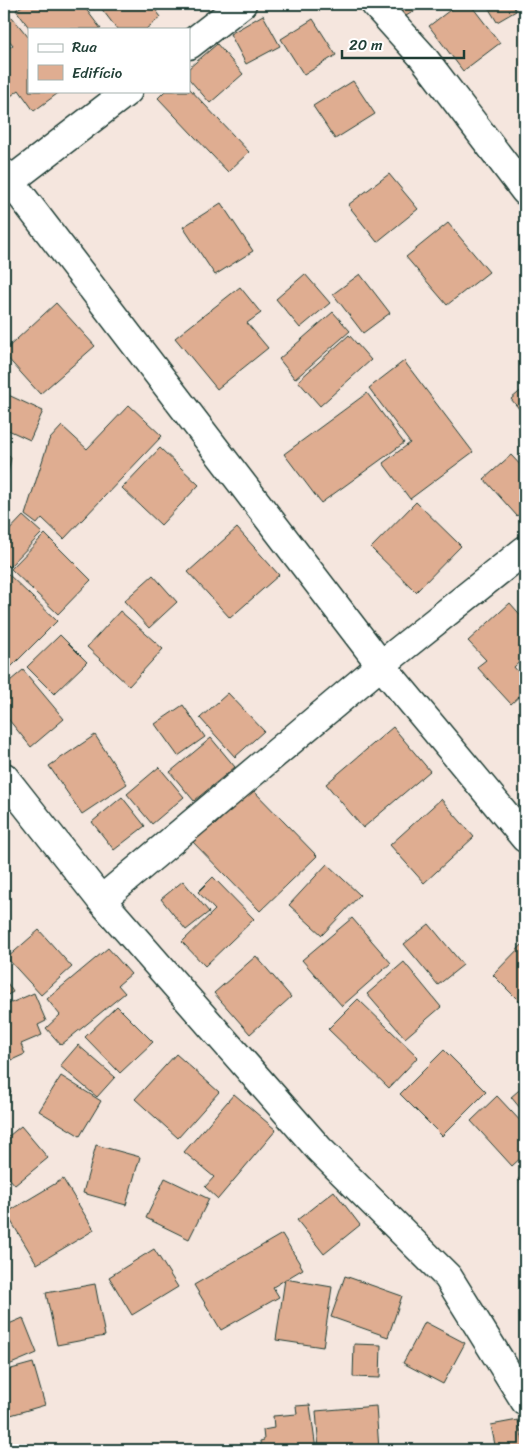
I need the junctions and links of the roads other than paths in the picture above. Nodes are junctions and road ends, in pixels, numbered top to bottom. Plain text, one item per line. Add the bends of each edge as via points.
1 (242, 4) edge
2 (375, 4) edge
3 (190, 44) edge
4 (127, 92) edge
5 (6, 180) edge
6 (525, 191) edge
7 (525, 550) edge
8 (382, 665) junction
9 (4, 777) edge
10 (525, 838) edge
11 (101, 900) junction
12 (525, 1401) edge

1 - 3 street
2 - 6 street via 422,56
4 - 5 street
5 - 8 street
7 - 8 street
8 - 10 street
8 - 11 street
9 - 11 street
11 - 12 street via 319,1149 448,1278

